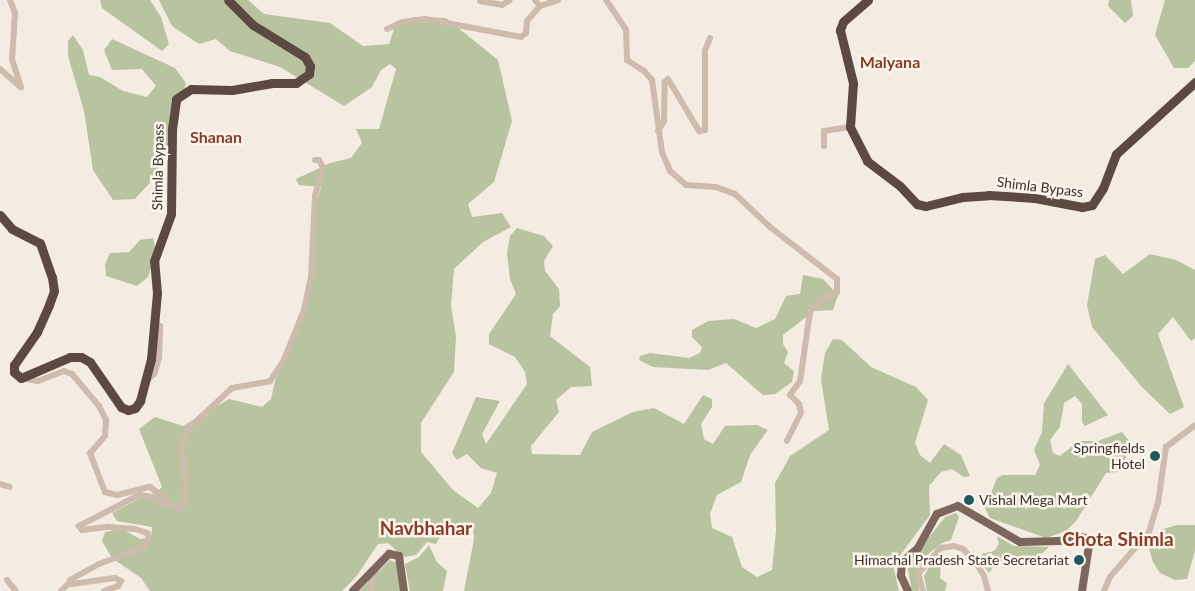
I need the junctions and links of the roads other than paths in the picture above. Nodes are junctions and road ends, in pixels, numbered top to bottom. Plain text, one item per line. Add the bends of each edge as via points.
1 (10, 0) edge
2 (228, 0) edge
3 (510, 0) edge
4 (535, 0) edge
5 (558, 0) edge
6 (606, 0) edge
7 (868, 0) edge
8 (480, 1) edge
9 (540, 6) junction
10 (387, 29) dead end
11 (710, 38) dead end
12 (0, 69) edge
13 (1195, 82) edge
14 (850, 127) junction
15 (658, 131) junction
16 (824, 146) dead end
17 (315, 160) dead end
18 (0, 215) edge
19 (160, 326) dead end
20 (21, 378) junction
21 (146, 381) junction
22 (1195, 425) edge
23 (787, 442) dead end
24 (0, 484) edge
25 (10, 487) dead end
26 (168, 503) junction
27 (377, 568) junction
28 (7, 580) dead end
29 (70, 582) junction
30 (16, 591) edge
31 (61, 591) edge
32 (104, 591) edge
33 (353, 591) edge
34 (372, 591) edge
35 (404, 591) edge
36 (908, 591) edge
37 (922, 591) edge
38 (988, 591) edge
39 (1082, 591) edge
40 (1104, 591) edge

1 - 12 street via 15,13 12,60 20,87
2 - 21 highway, Shimla Bypass via 253,25 305,57 310,66 309,74 296,83 272,83 232,90 191,90 176,99 172,129 171,214 154,261 156,306
3 - 8 street via 502,5
4 - 9 street
5 - 9 street
6 - 15 street via 626,30 627,60 644,70 652,80
7 - 14 highway via 843,22 840,30 853,83
9 - 10 street via 527,21 526,33 521,38 425,19 403,22
11 - 15 street via 705,51 705,130 699,131 666,79 664,121
13 - 14 highway, Shimla Bypass via 1116,154 1099,197 1088,206 998,195 963,197 935,206 916,204 900,186 867,161
14 - 16 street via 824,130
15 - 23 street via 666,166 681,182 694,188 716,187 735,194 770,227 837,279 837,292 818,302 810,312 799,367 800,381 791,393 801,414
17 - 26 street via 319,160 323,167 315,196 311,278 304,310 283,362 270,381 232,388 190,427 181,447 187,497 185,505 178,509
18 - 20 highway via 12,229 40,243 54,291 42,320 14,365 14,372
19 - 21 street via 159,358 154,374
20 - 21 highway, Shimla Bypass via 70,357 81,357 90,362 121,407 128,410 140,401
20 - 26 street via 38,381 64,371 72,374 99,406 106,420 105,436 90,453 105,492 117,495 150,487
22 - 40 street via 1166,447 1158,503 1149,532 1110,578
24 - 25 street
26 - 29 street via 162,505 153,497 140,495 81,524 79,528 82,530 108,527 135,529 149,538 144,547 99,564
27 - 33 main road
27 - 34 street via 371,582
27 - 35 main road via 389,554 399,556
28 - 30 street
29 - 31 street
29 - 32 street via 115,578 121,581 118,586
36 - 39 main road via 901,576 902,562 918,548 937,514 958,506 1020,542 1090,539
37 - 38 street via 918,574 941,548 954,546 963,549 976,563

